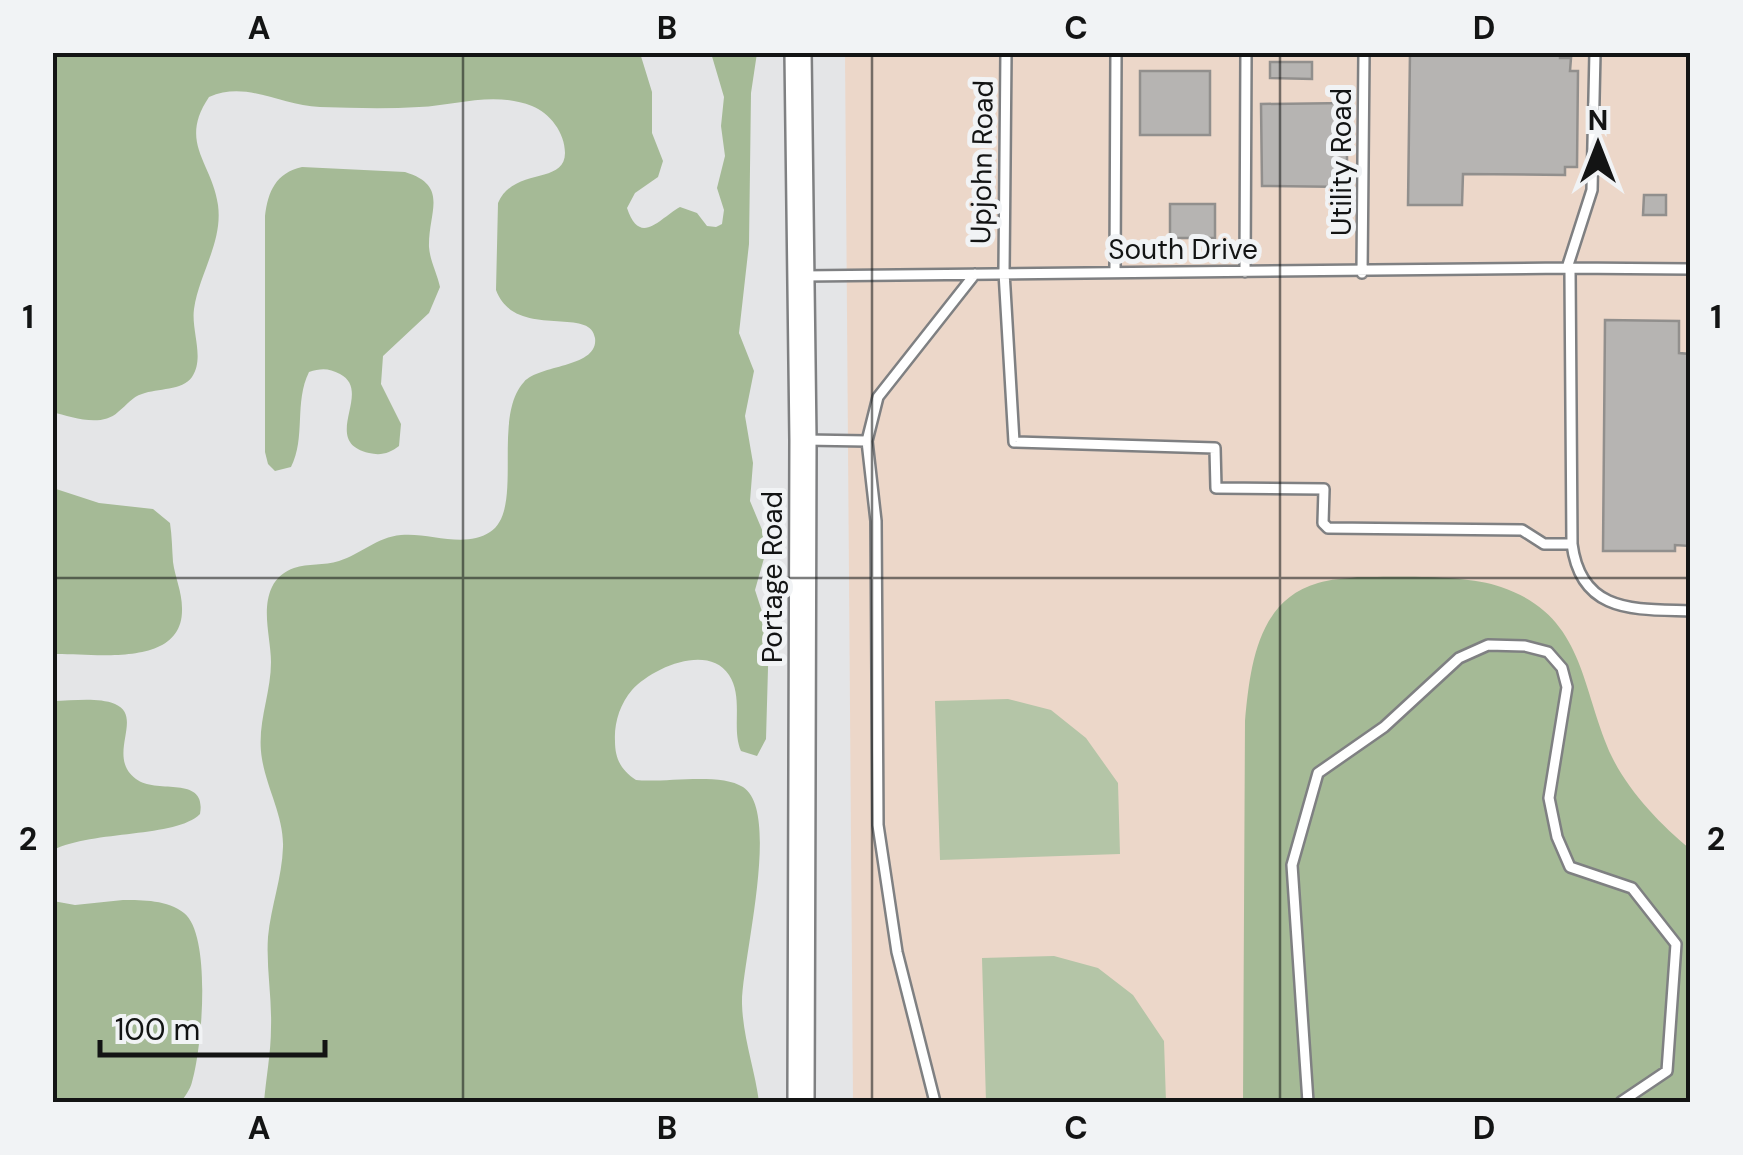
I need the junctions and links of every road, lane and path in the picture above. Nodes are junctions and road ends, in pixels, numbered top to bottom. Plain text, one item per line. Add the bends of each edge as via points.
1 (798, 52) edge
2 (1006, 52) edge
3 (1116, 52) edge
4 (1246, 52) edge
5 (1364, 52) edge
6 (1595, 52) edge
7 (1567, 268) junction
8 (1690, 269) edge
9 (1116, 270) junction
10 (1004, 272) junction
11 (1245, 272) junction
12 (1362, 272) junction
13 (975, 274) junction
14 (800, 276) junction
15 (802, 440) junction
16 (867, 441) junction
17 (1572, 544) junction
18 (1690, 611) edge
19 (801, 1102) edge
20 (935, 1102) edge
21 (1308, 1102) edge
22 (1621, 1102) edge

1 - 14 main road, Portage Road
2 - 10 lane, Upjohn Road
3 - 9 lane
4 - 11 lane
5 - 12 lane, Utility Road
6 - 7 lane via 1592,190
7 - 8 lane, South Drive
7 - 12 lane, South Drive
7 - 17 lane
9 - 10 lane, South Drive
9 - 11 lane, South Drive
10 - 13 lane, South Drive
10 - 17 lane, Upjohn Road via 1014,442 1215,448 1216,488 1324,489 1328,528 1522,530 1544,544
11 - 12 lane, South Drive
13 - 14 lane, South Drive
13 - 16 lane via 878,397
14 - 15 main road, Portage Road
15 - 16 lane
15 - 19 main road, Portage Road
16 - 20 lane via 876,521 878,825 897,952
17 - 18 lane via 1576,568 1608,602
21 - 22 lane via 1292,865 1318,772 1384,727 1459,658 1488,645 1548,652 1562,668 1565,710 1549,798 1556,836 1570,867 1632,888 1676,944 1667,1072

